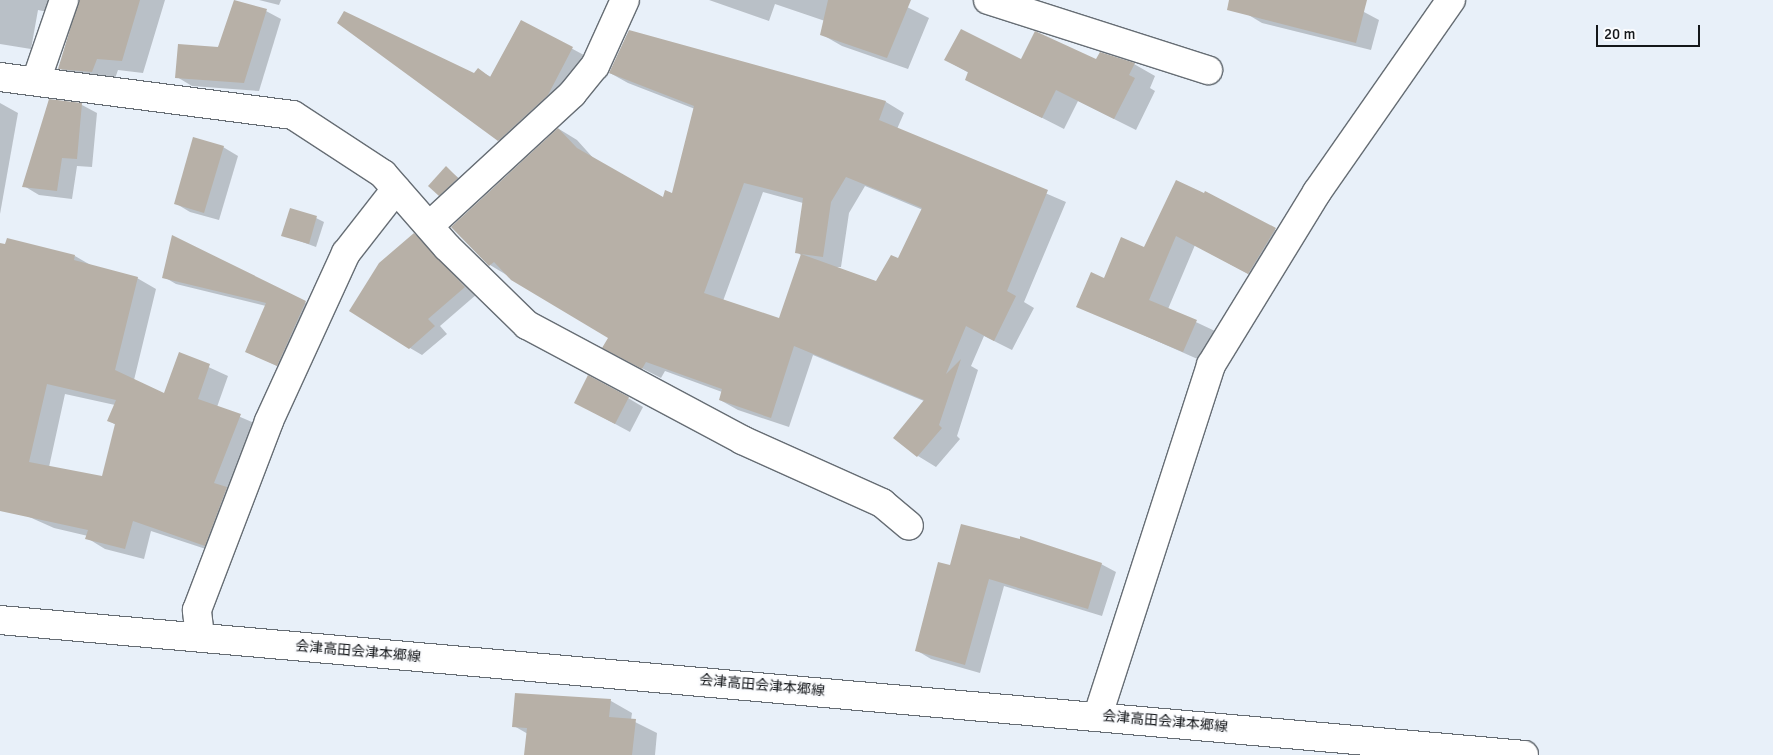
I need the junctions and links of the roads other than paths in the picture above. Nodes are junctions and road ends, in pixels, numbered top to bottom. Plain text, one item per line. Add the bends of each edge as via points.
1 (64, 0) edge
2 (625, 0) edge
3 (988, 0) edge
4 (1451, 0) edge
5 (1208, 70) dead end
6 (0, 77) edge
7 (36, 81) junction
8 (396, 189) junction
9 (429, 226) junction
10 (909, 526) dead end
11 (0, 620) edge
12 (200, 636) junction
13 (1098, 716) junction
14 (1524, 755) edge

1 - 7 street
2 - 9 street via 595,66 572,94
3 - 5 street
4 - 13 street via 1317,192 1211,365
6 - 7 street
7 - 8 street via 293,115 383,174
8 - 9 street
8 - 12 street via 346,253 269,421 197,610
9 - 10 street via 527,325 742,440 882,503
11 - 12 street, 会津高田会津本郷線
12 - 13 street, 会津高田会津本郷線
13 - 14 street, 会津高田会津本郷線

